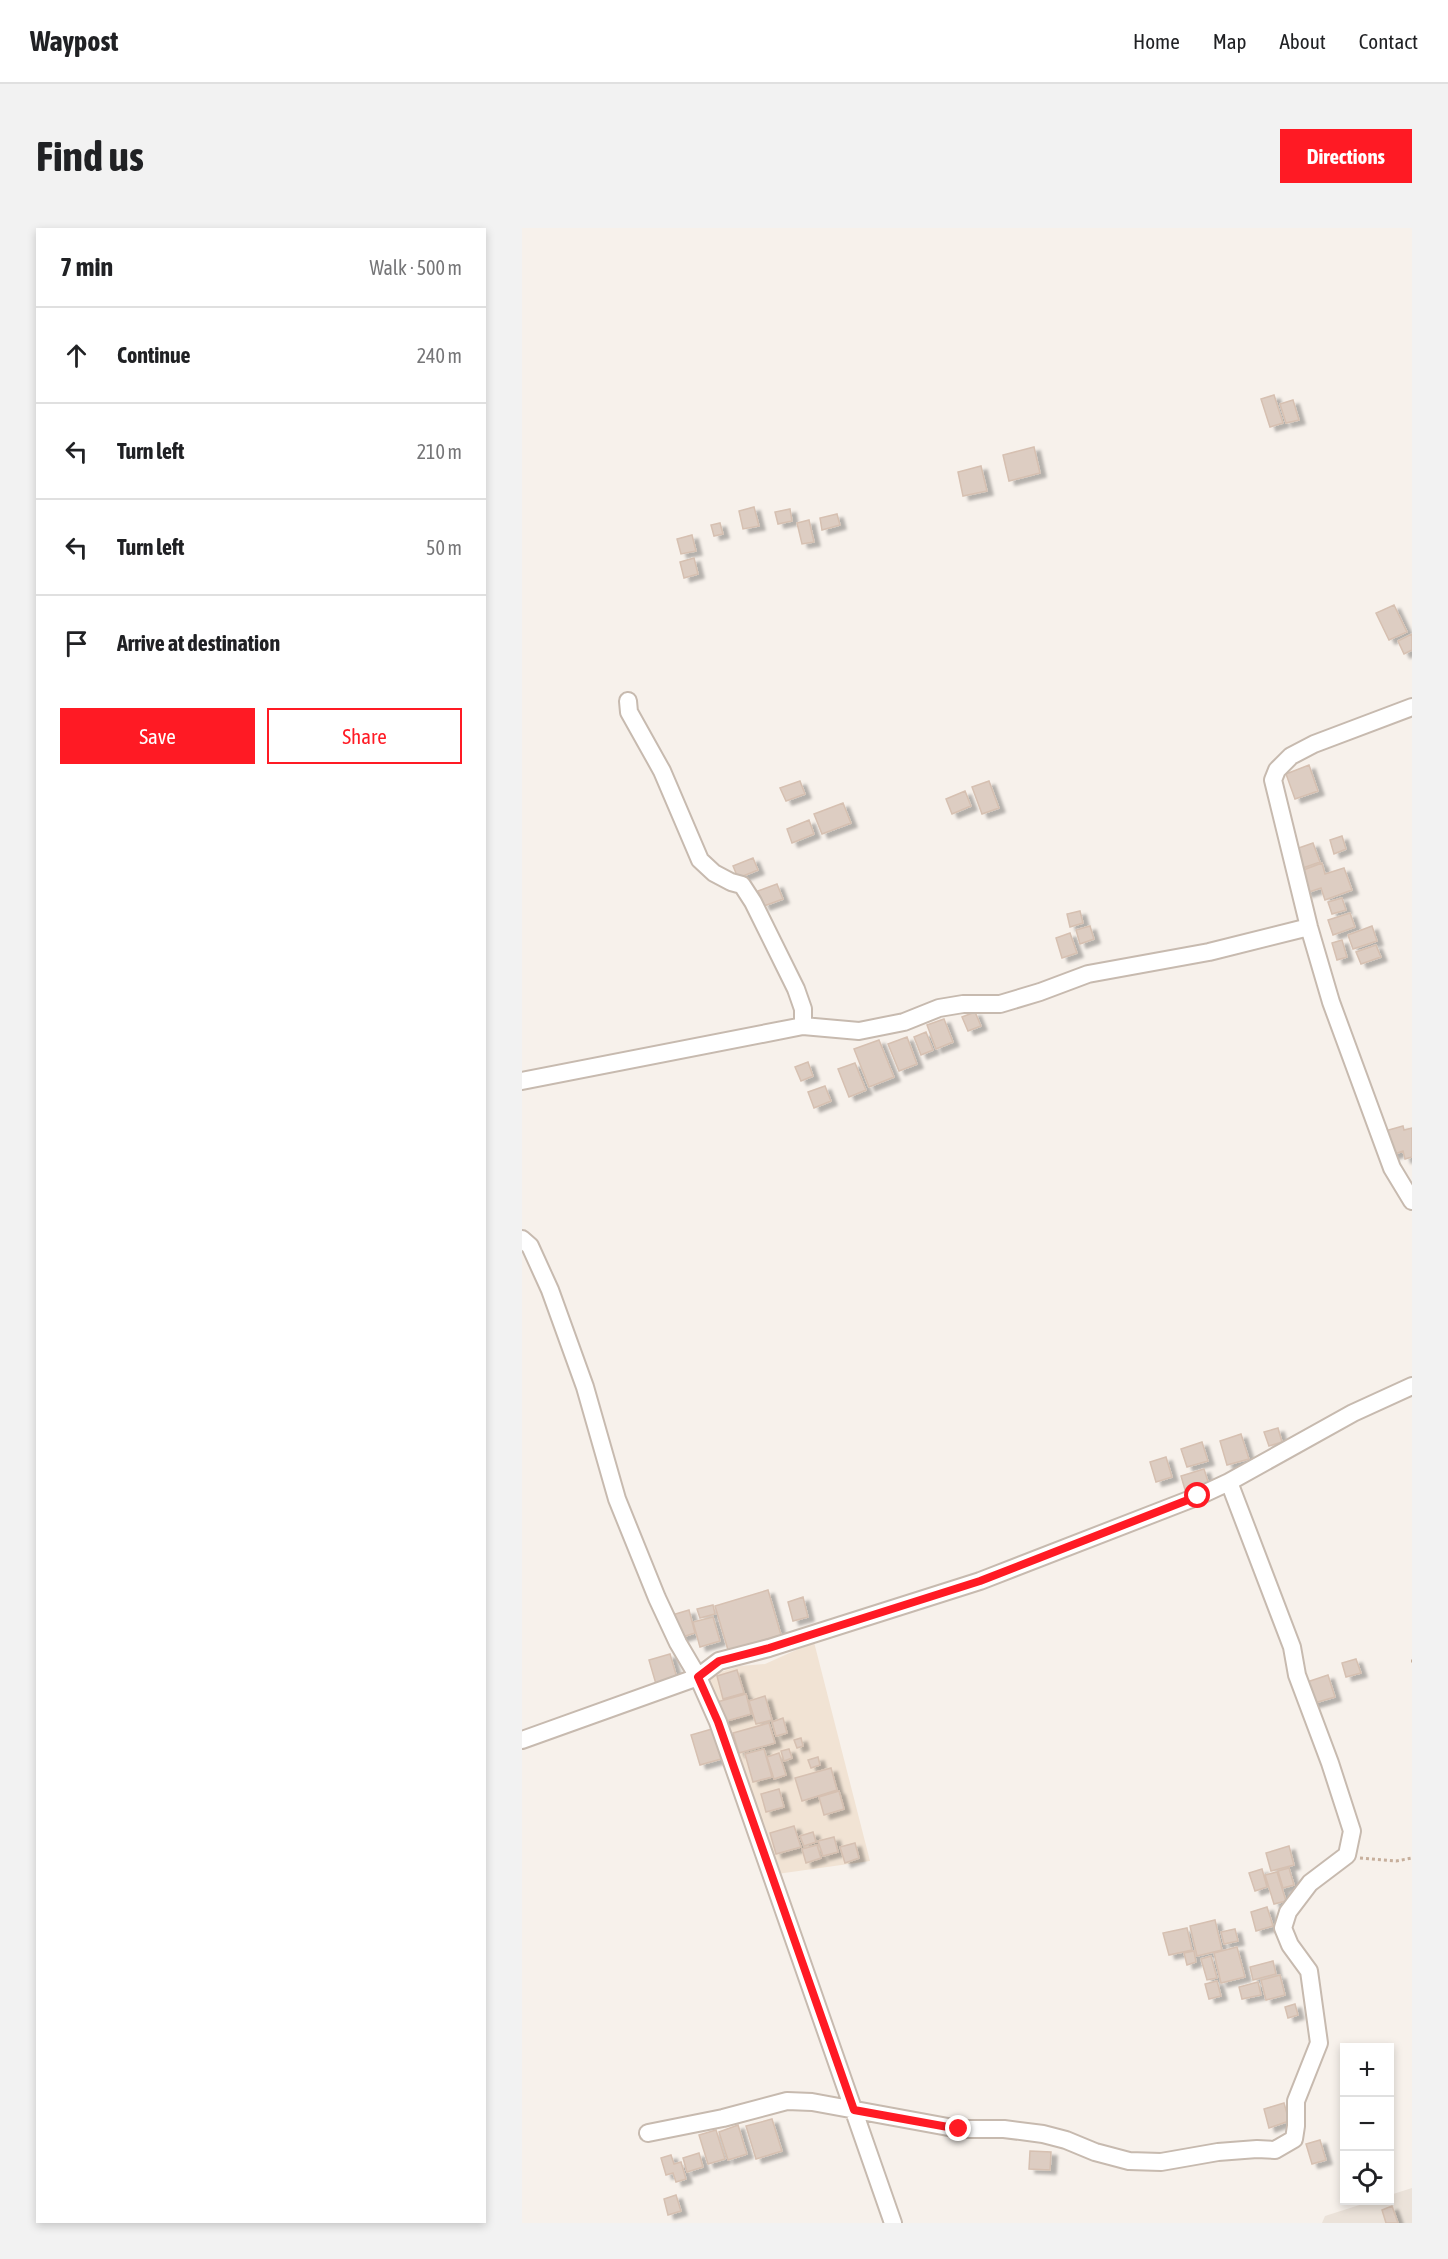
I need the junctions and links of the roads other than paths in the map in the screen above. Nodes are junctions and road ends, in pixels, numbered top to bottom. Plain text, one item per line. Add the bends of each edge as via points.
1 (628, 701) dead end
2 (1412, 707) edge
3 (1309, 927) junction
4 (803, 1026) junction
5 (522, 1081) edge
6 (1412, 1201) edge
7 (522, 1239) edge
8 (1412, 1386) edge
9 (1229, 1482) junction
10 (698, 1677) junction
11 (522, 1740) edge
12 (854, 2110) junction
13 (648, 2133) dead end
14 (893, 2223) edge

1 - 4 street via 629,712 662,771 700,860 714,873 742,885 753,902 796,989 803,1009
2 - 3 street via 1314,744 1291,756 1276,770 1273,780
3 - 4 street via 1209,952 1088,974 1000,1004 939,1008 903,1022 859,1031
3 - 6 street via 1331,1002 1380,1137 1392,1168
4 - 5 street
7 - 10 street via 530,1246 554,1301 585,1387 617,1499 657,1598
8 - 9 street via 1353,1413
9 - 10 street via 980,1581 719,1661
9 - 12 street via 1292,1647 1297,1675 1352,1831 1347,1855 1310,1882 1288,1912 1283,1928 1290,1946 1309,1971 1319,2043 1296,2101 1294,2139 1275,2150 1218,2152 1161,2162 1129,2161 1043,2134 959,2129
10 - 11 street
10 - 12 street via 718,1722
12 - 13 street via 788,2101
12 - 14 street

